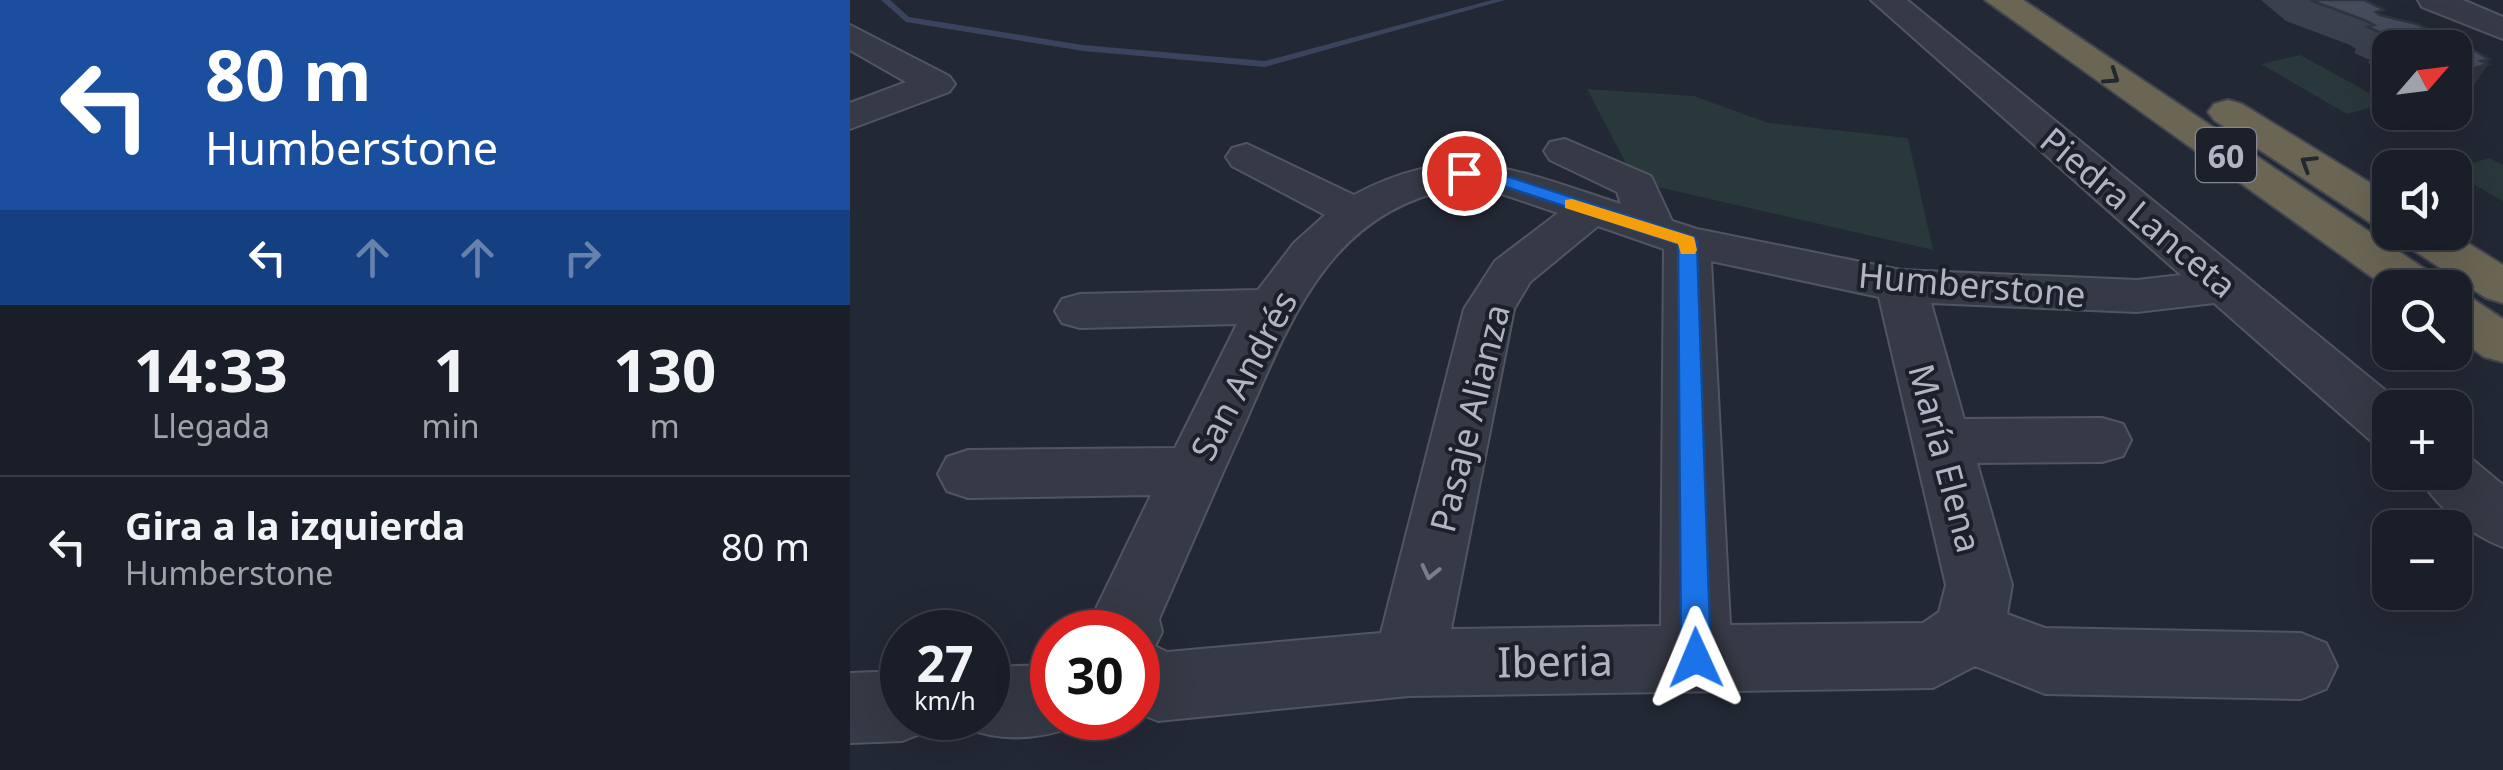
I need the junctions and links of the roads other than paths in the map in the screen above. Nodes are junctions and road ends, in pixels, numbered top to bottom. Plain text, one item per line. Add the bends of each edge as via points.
1 (1888, 0) edge
2 (2429, 3) edge
3 (2036, 6) edge
4 (2503, 30) edge
5 (850, 36) edge
6 (850, 117) edge
7 (1564, 151) dead end
8 (1247, 158) dead end
9 (1431, 177) joint
10 (2372, 204) edge
11 (1590, 210) junction
12 (1355, 213) junction
13 (1670, 235) junction
14 (2445, 250) edge
15 (2395, 270) edge
16 (1901, 286) junction
17 (2228, 286) junction
18 (2503, 287) edge
19 (1272, 306) junction
20 (1080, 310) dead end
21 (2472, 323) edge
22 (2503, 344) edge
23 (2372, 410) edge
24 (2102, 440) dead end
25 (1940, 441) junction
26 (1192, 471) junction
27 (968, 474) dead end
28 (2467, 490) edge
29 (2503, 521) edge
30 (1130, 610) edge
31 (1969, 630) junction
32 (1696, 658) junction
33 (1409, 663) junction
34 (2300, 666) dead end
35 (1160, 686) edge
36 (880, 707) edge
37 (850, 708) edge

1 - 17 street, Piedra Lanceta
2 - 4 street
10 -> 3 highway, 60
3 -> 15 highway, 60
5 - 6 street via 936,84
7 - 13 street via 1636,186
8 - 12 street
9 - 11 street, Humberstone via 1491,176
9 - 12 street, San Andrés
11 - 13 street, Humberstone
11 -> 33 street, Pasaje Alianza via 1512,272 1489,309
12 - 19 street, San Andrés via 1309,256
13 - 16 street, Humberstone
13 - 32 street
14 - 18 highway
16 - 17 street, Humberstone via 2137,296
16 - 25 street, María Elena
17 - 23 street, Piedra Lanceta
19 - 20 street
19 - 26 street, San Andrés
21 - 22 highway
24 - 25 street
25 - 31 street, María Elena via 1979,585
26 - 27 street
26 - 30 street, San Andrés
28 - 29 street
31 - 32 street, Iberia via 1932,655
31 - 34 street via 2045,661
32 - 33 street, Iberia
33 - 35 street, Iberia
36 - 37 street

